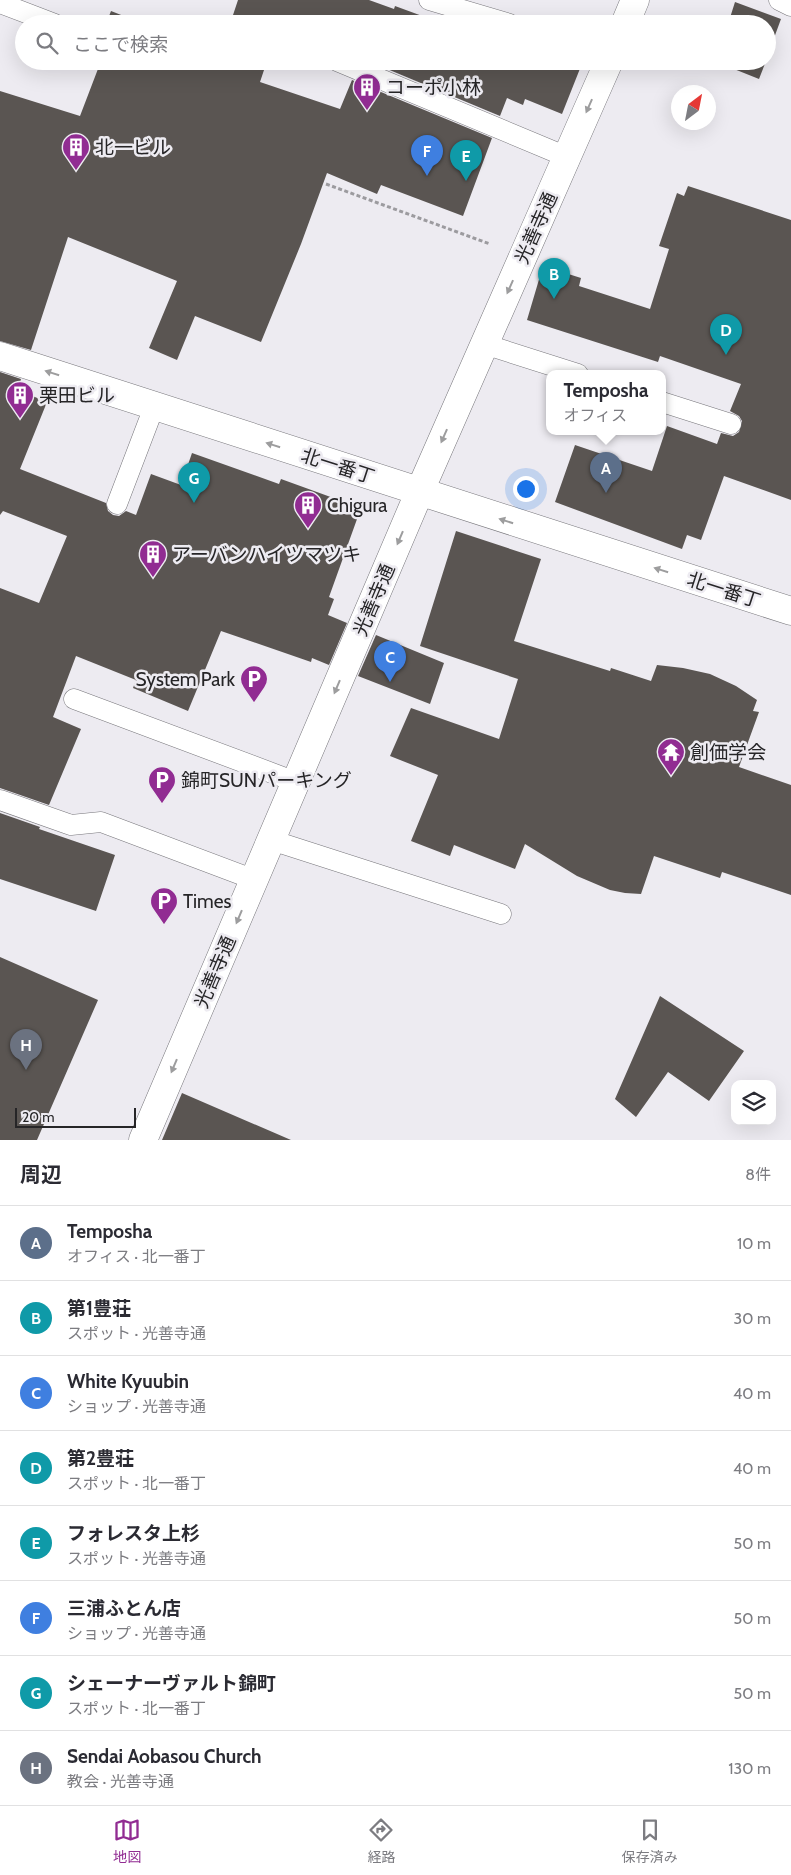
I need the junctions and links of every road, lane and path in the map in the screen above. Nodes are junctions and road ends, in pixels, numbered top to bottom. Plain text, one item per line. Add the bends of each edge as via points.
1 (429, 0) edge
2 (635, 0) edge
3 (779, 0) edge
4 (0, 3) edge
5 (791, 6) edge
6 (31, 15) edge
7 (480, 15) edge
8 (629, 15) edge
9 (359, 70) edge
10 (605, 70) edge
11 (567, 157) junction
12 (326, 184) dead end
13 (524, 256) junction
14 (484, 344) junction
15 (0, 356) edge
16 (565, 370) edge
17 (666, 403) edge
18 (154, 406) junction
19 (731, 424) dead end
20 (419, 493) junction
21 (117, 504) dead end
22 (791, 611) edge
23 (74, 699) dead end
24 (296, 782) junction
25 (0, 800) edge
26 (271, 840) junction
27 (255, 880) junction
28 (501, 914) dead end
29 (143, 1140) edge

1 - 7 lane
2 - 8 street
3 - 5 lane
4 - 6 lane
9 - 11 lane
10 -> 11 street, 光善寺通
11 - 13 street, 光善寺通
12 - 13 path
13 -> 14 street, 光善寺通
14 - 16 lane
14 -> 20 street, 光善寺通
18 -> 15 street, 北一番丁
17 - 19 lane
20 -> 18 street, 北一番丁
18 - 21 lane
22 -> 20 street, 北一番丁
20 -> 24 street, 光善寺通
23 - 24 lane
24 - 26 street, 光善寺通
25 - 27 lane via 71,825 101,822
26 - 27 street, 光善寺通
26 - 28 lane
27 -> 29 street, 光善寺通

